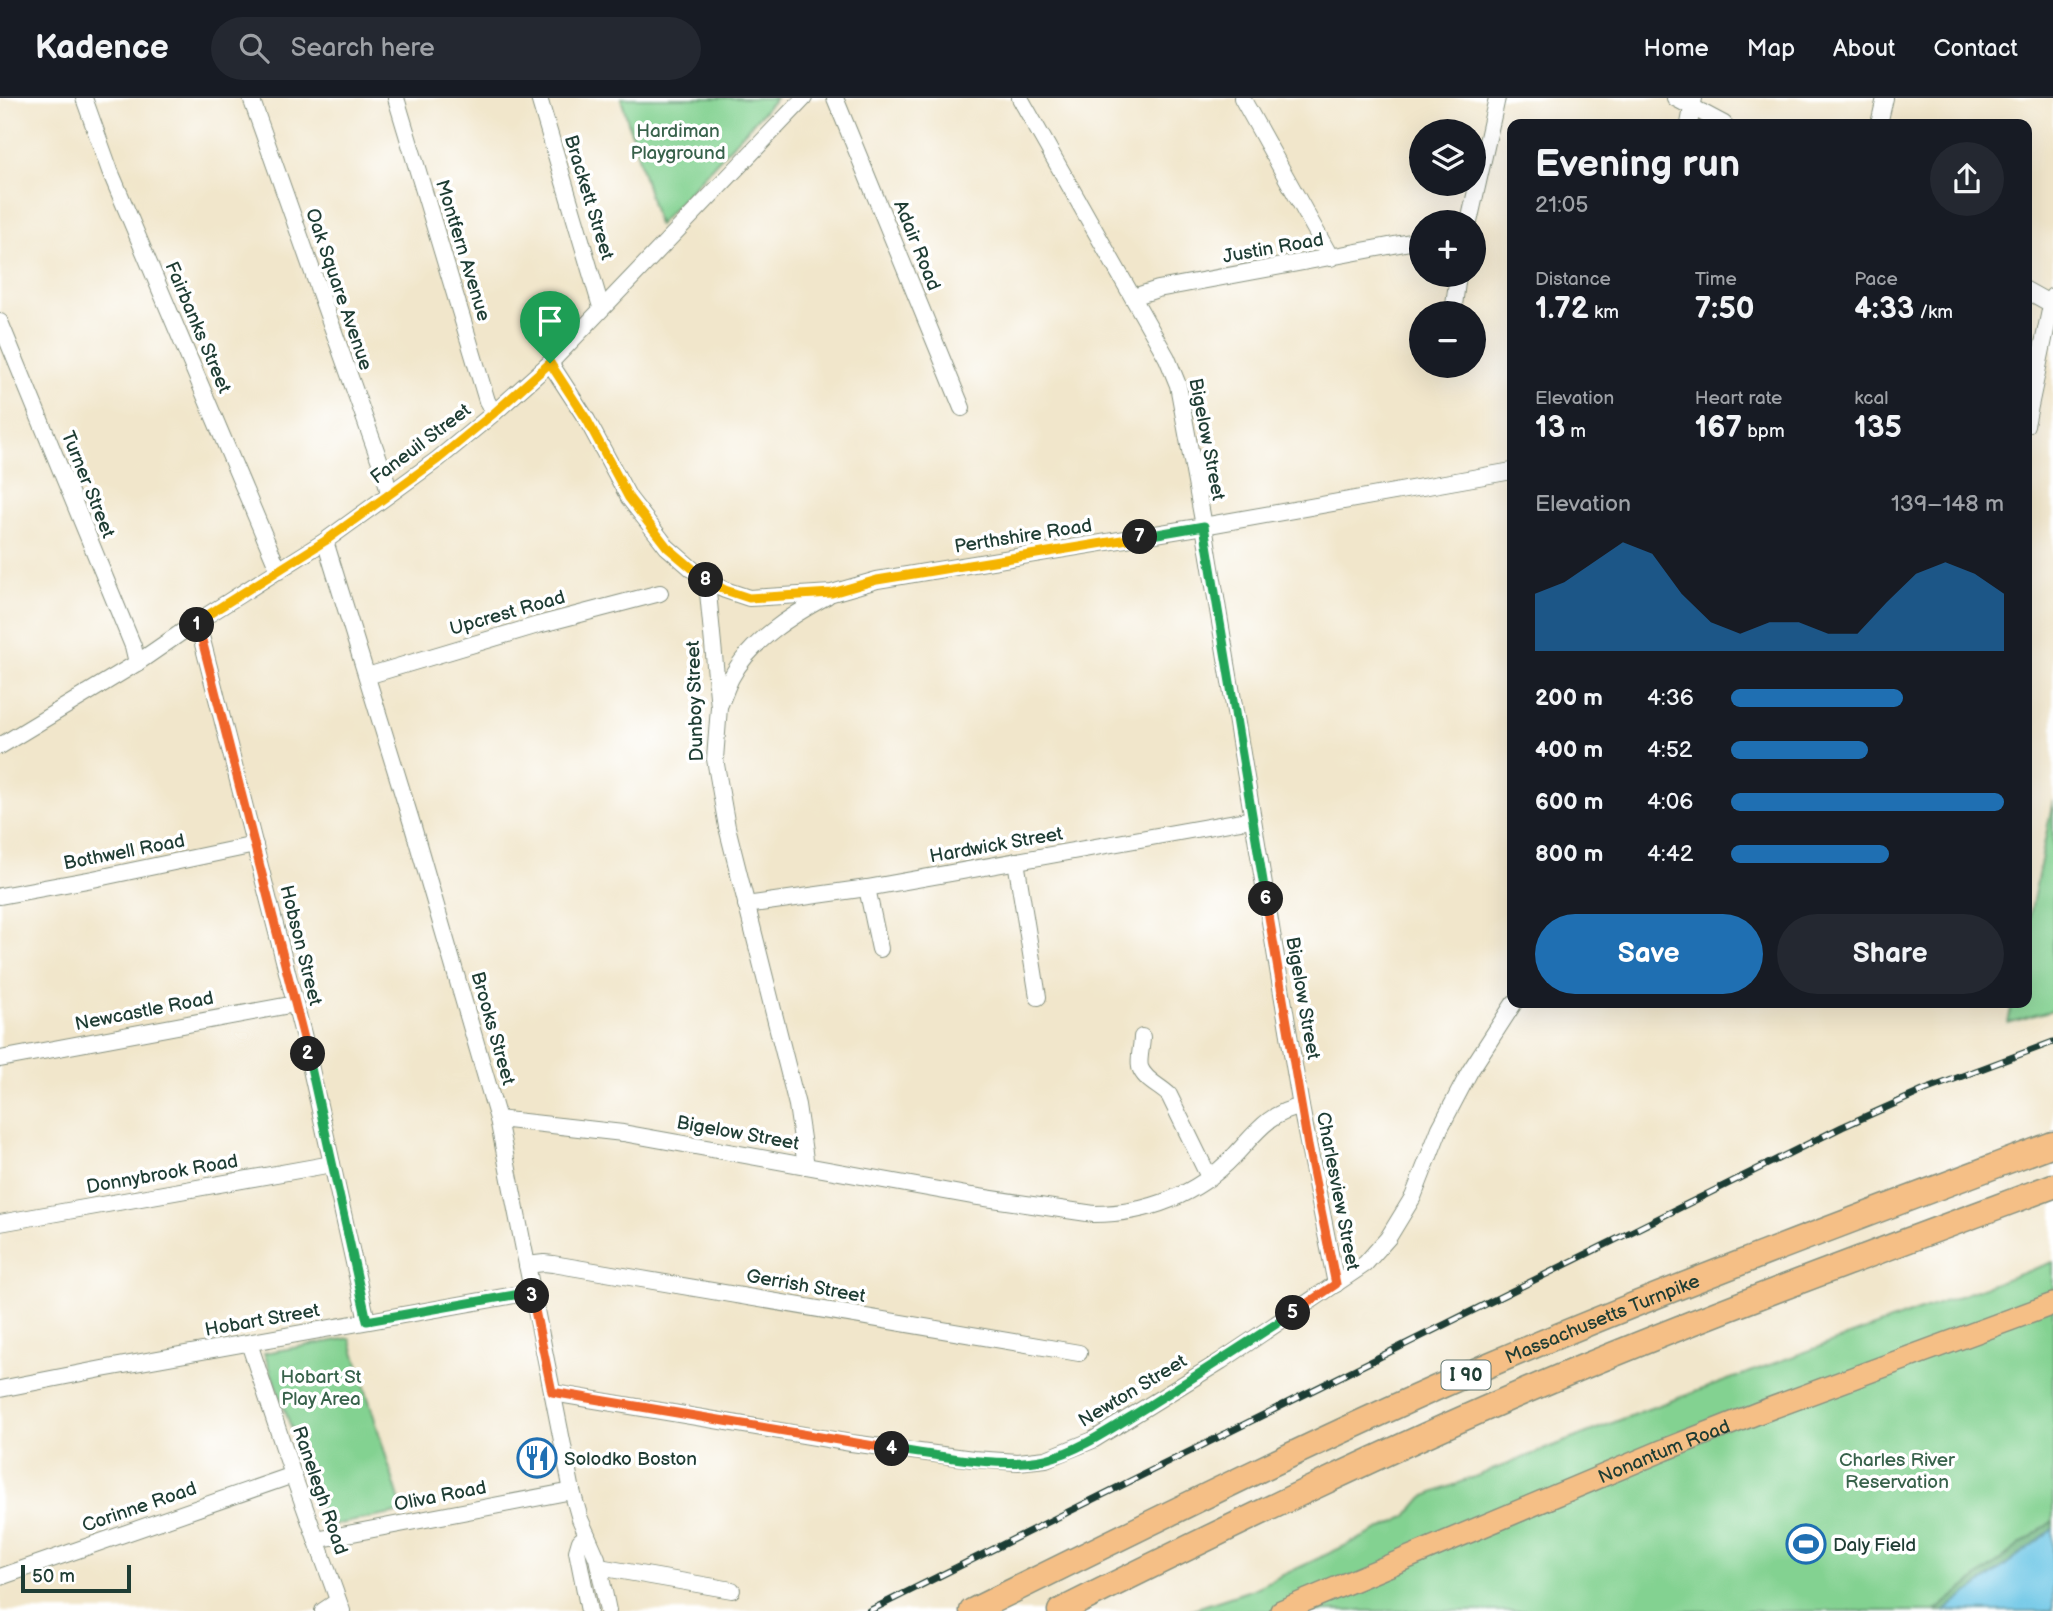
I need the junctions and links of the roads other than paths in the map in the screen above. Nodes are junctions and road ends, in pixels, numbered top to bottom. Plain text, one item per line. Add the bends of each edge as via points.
1 (85, 98) edge
2 (251, 98) edge
3 (396, 98) edge
4 (539, 98) edge
5 (804, 98) edge
6 (835, 98) edge
7 (1020, 98) edge
8 (1242, 98) edge
9 (1497, 98) edge
10 (1675, 98) edge
11 (1885, 98) edge
12 (1693, 102) edge
13 (1717, 119) edge
14 (1880, 119) edge
15 (1472, 210) edge
16 (1409, 242) edge
17 (1331, 258) junction
18 (2032, 292) edge
19 (1133, 298) junction
20 (2052, 300) edge
21 (601, 307) junction
22 (0, 322) edge
23 (550, 363) junction
24 (2032, 396) edge
25 (961, 408) dead end
26 (494, 413) junction
27 (1507, 472) edge
28 (389, 494) junction
29 (1204, 526) junction
30 (325, 541) junction
31 (278, 570) junction
32 (708, 582) junction
33 (660, 593) dead end
34 (832, 593) junction
35 (195, 623) junction
36 (137, 663) junction
37 (367, 676) junction
38 (719, 707) junction
39 (0, 746) edge
40 (1252, 819) junction
41 (255, 845) junction
42 (1016, 862) junction
43 (867, 888) junction
44 (0, 896) edge
45 (746, 905) junction
46 (880, 949) dead end
47 (1038, 998) dead end
48 (295, 1004) junction
49 (1511, 1008) edge
50 (1142, 1037) dead end
51 (0, 1059) edge
52 (1301, 1107) junction
53 (498, 1119) junction
54 (2053, 1144) edge
55 (332, 1164) junction
56 (806, 1166) junction
57 (1209, 1177) junction
58 (2053, 1186) edge
59 (0, 1223) edge
60 (527, 1265) junction
61 (1336, 1284) junction
62 (531, 1292) junction
63 (2053, 1304) edge
64 (367, 1321) junction
65 (249, 1343) junction
66 (1079, 1353) dead end
67 (0, 1389) edge
68 (552, 1392) junction
69 (293, 1475) junction
70 (572, 1491) junction
71 (587, 1535) junction
72 (317, 1541) junction
73 (599, 1567) junction
74 (0, 1577) edge
75 (733, 1590) dead end
76 (340, 1606) edge
77 (323, 1611) edge
78 (589, 1611) edge
79 (608, 1611) edge
80 (972, 1611) edge
81 (1060, 1611) edge
82 (1281, 1611) edge

1 - 31 street, Fairbanks Street via 110,171
2 - 28 street, Oak Square Avenue
3 - 26 street, Montfern Avenue
4 - 21 street, Brackett Street
5 - 21 street, Faneuil Street
6 - 25 street, Adair Road
7 - 19 street, Bigelow Street
8 - 17 street
9 - 15 street
10 - 12 street
11 - 14 street
12 - 13 street
16 - 17 street, Justin Road
17 - 19 street, Justin Road via 1158,289
18 - 20 street
19 - 29 street, Bigelow Street via 1175,376
20 - 24 street
21 - 23 street, Faneuil Street
22 - 36 street, Turner Street
23 - 26 street, Faneuil Street
23 - 32 street via 629,498 667,547
26 - 28 street, Faneuil Street
27 - 29 street, Perthshire Road
28 - 30 street, Faneuil Street
29 - 34 street, Perthshire Road via 877,580
29 - 40 street, Bigelow Street
30 - 31 street, Faneuil Street
30 - 37 street, Brooks Street
31 - 35 street, Faneuil Street
32 - 34 street, Perthshire Road via 749,598
32 - 38 street, Dunboy Street
33 - 37 street, Upcrest Road
34 - 38 street, Perthshire Road via 792,615 757,644 732,676
35 - 36 street, Faneuil Street
35 - 41 street, Hobson Street
36 - 39 street, Faneuil Street
37 - 53 street, Brooks Street
38 - 45 street, Dunboy Street via 715,759
40 - 42 street, Hardwick Street
40 - 52 street, Bigelow Street
41 - 44 street, Bothwell Road
41 - 48 street, Hobson Street
42 - 43 street, Hardwick Street
42 - 47 street
43 - 45 street, Hardwick Street
43 - 46 street
45 - 56 street, Dunboy Street via 797,1105
48 - 51 street, Newcastle Road
48 - 55 street, Hobson Street
49 - 61 street, Newton Street via 1464,1082 1413,1196 1388,1238 1365,1264
50 - 57 street via 1140,1066 1147,1079 1169,1095
52 - 57 street, Bigelow Street via 1261,1125
52 - 61 street, Charlesview Street
53 - 56 street, Bigelow Street via 623,1133
53 - 60 street, Brooks Street
54 - 80 highway, Massachusetts Turnpike / I 90 via 1491,1364 1292,1454
55 - 59 street, Donnybrook Road
55 - 64 street, Hobson Street
56 - 57 street, Bigelow Street via 1094,1214 1160,1205
58 - 81 highway, Massachusetts Turnpike / I 90 via 1564,1375 1328,1479
60 - 62 street, Brooks Street
60 - 66 street, Gerrish Street via 553,1264
61 - 68 street, Newton Street via 1093,1440 1046,1459 973,1460
62 - 64 street, Hobart Street
62 - 68 street, Brooks Street
63 - 82 main road, Nonantum Road via 1652,1455
64 - 65 street, Hobart Street
65 - 67 street, Hobart Street
65 - 69 street, Ranelegh Road
68 - 70 street, Brooks Street
69 - 72 street, Ranelegh Road
69 - 74 street, Corinne Road
70 - 71 street, Brooks Street
70 - 72 street, Oliva Road
71 - 73 street, Brooks Street
71 - 78 street via 577,1551
72 - 76 street, Ranelegh Road
73 - 75 street
73 - 79 street, Brooks Street
76 - 77 street

